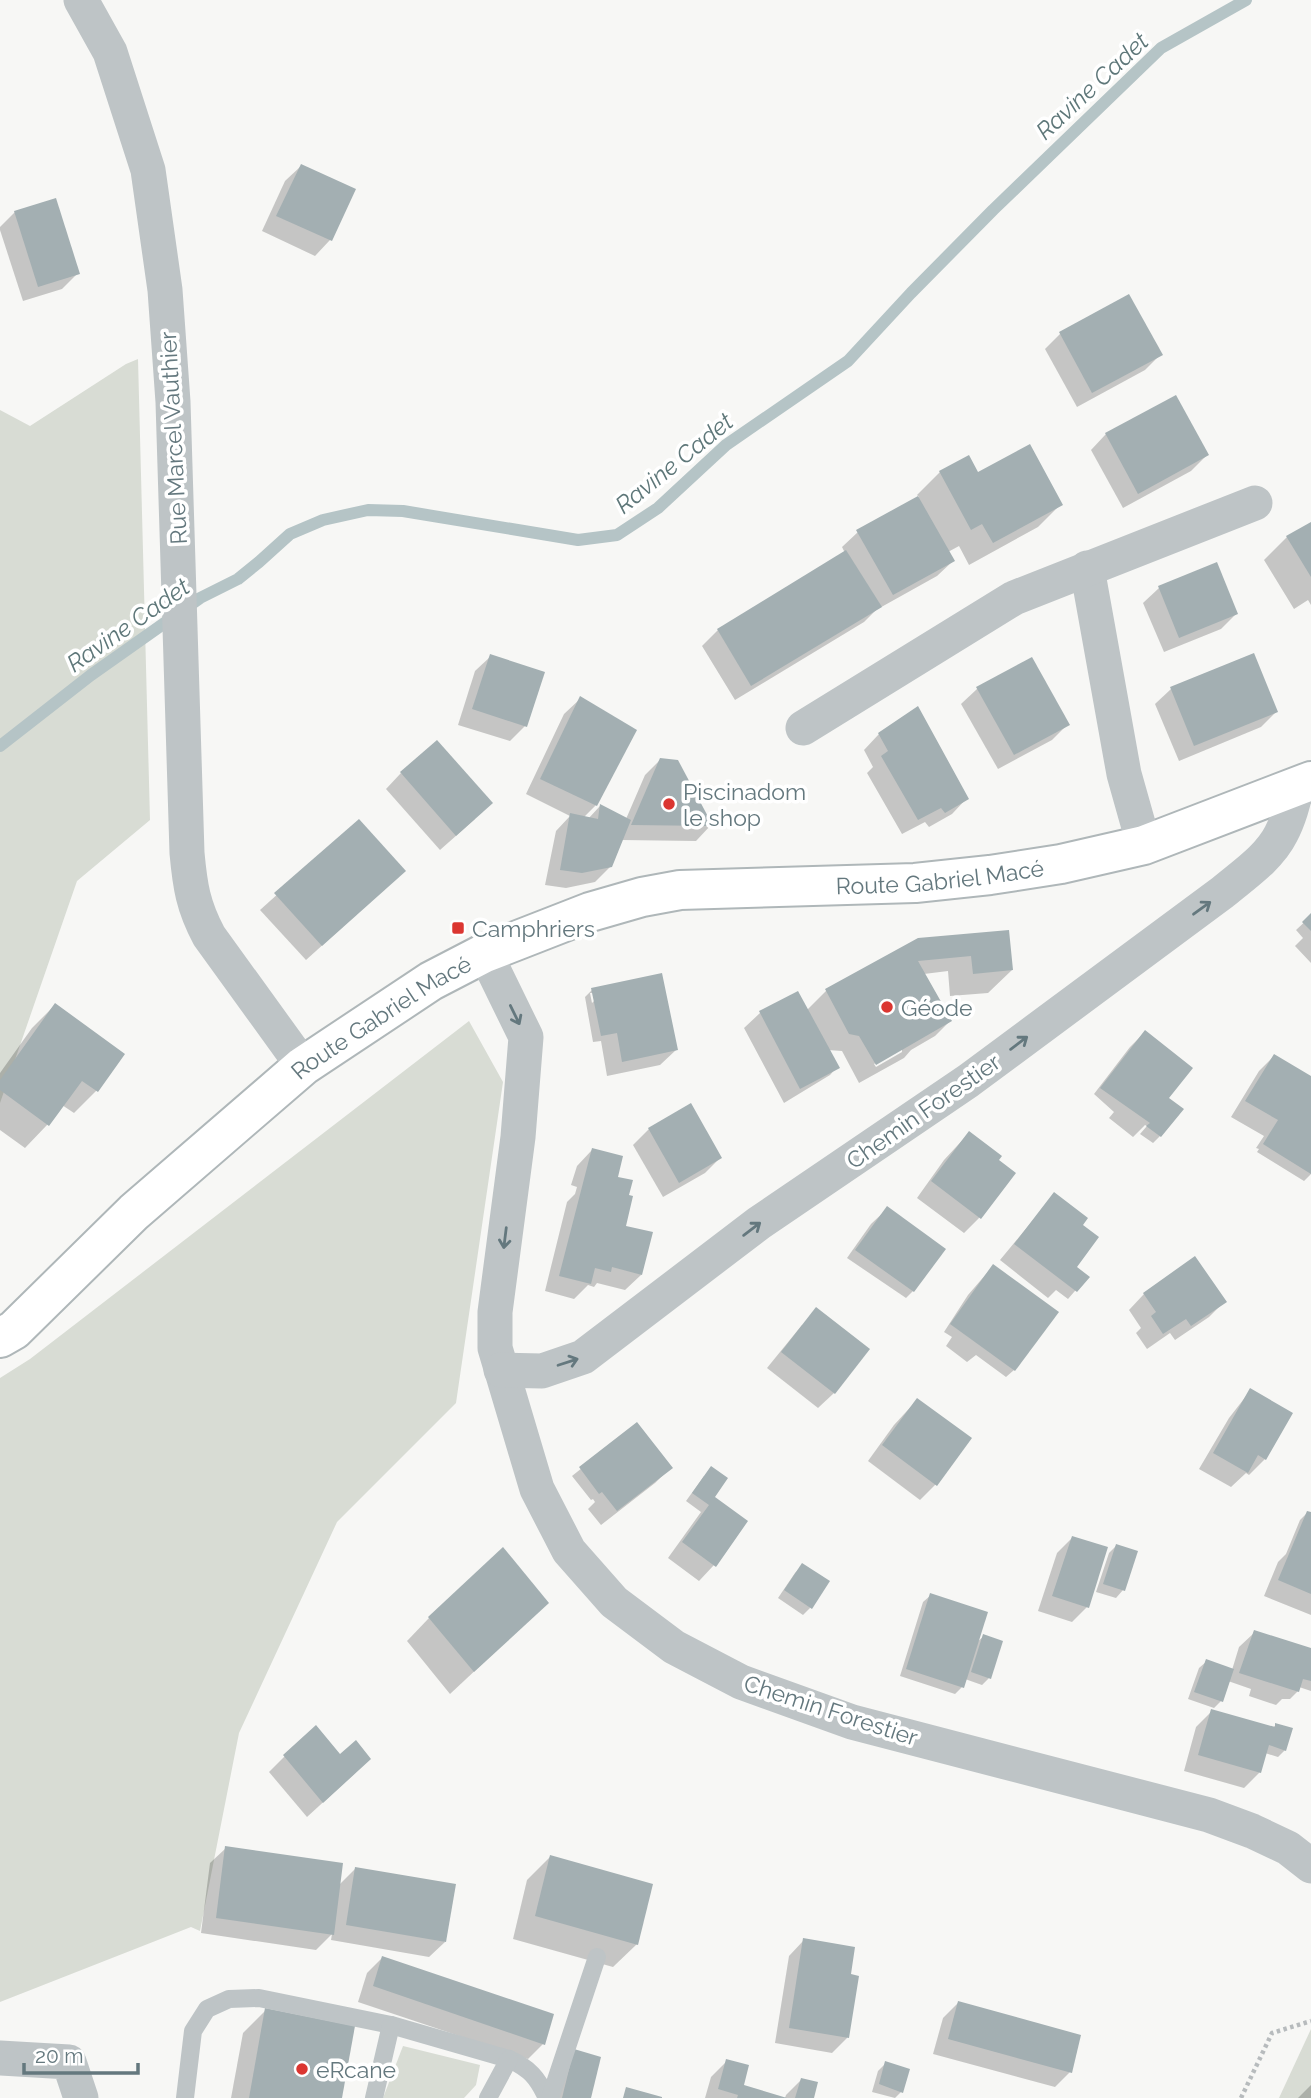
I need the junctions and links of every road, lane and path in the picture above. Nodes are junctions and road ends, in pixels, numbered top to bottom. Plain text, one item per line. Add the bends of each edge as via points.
1 (81, 0) edge
2 (1255, 503) dead end
3 (1087, 568) junction
4 (803, 728) dead end
5 (1304, 784) edge
6 (1144, 845) junction
7 (485, 953) junction
8 (303, 1066) junction
9 (0, 1338) edge
10 (501, 1370) junction
11 (1311, 1866) edge
12 (597, 1957) dead end
13 (1311, 2021) edge
14 (391, 2025) junction
15 (0, 2058) edge
16 (509, 2059) junction
17 (80, 2098) edge
18 (185, 2098) edge
19 (374, 2098) edge
20 (488, 2098) edge
21 (549, 2098) edge
22 (1241, 2098) edge

1 - 8 street, Rue Marcel Vauthier via 110,51 148,170 165,290 189,877 197,912 209,936
2 - 3 street
3 - 4 street via 1014,598
3 - 6 street via 1124,774
5 - 6 main road, Route Gabriel Macé
10 -> 5 street, Chemin Forestier via 542,1371 583,1357 759,1223 968,1081 1259,862 1280,836
6 - 7 main road, Route Gabriel Macé via 1061,864 915,883 680,890 590,912
7 - 8 main road, Route Gabriel Macé via 431,981
7 -> 10 street, Chemin Forestier via 526,1037 495,1312 495,1348
8 - 9 main road, Route Gabriel Macé via 134,1212 14,1330
10 - 11 street, Chemin Forestier via 537,1489 569,1551 614,1602 674,1647 741,1682 852,1722 1209,1815 1288,1848
12 - 21 lane
13 - 22 path via 1272,2033
14 - 16 lane
14 - 18 lane via 259,1998 229,1999 208,2009 193,2031
14 - 19 lane
15 - 17 street via 69,2062
16 - 20 lane
16 - 21 lane via 538,2079

